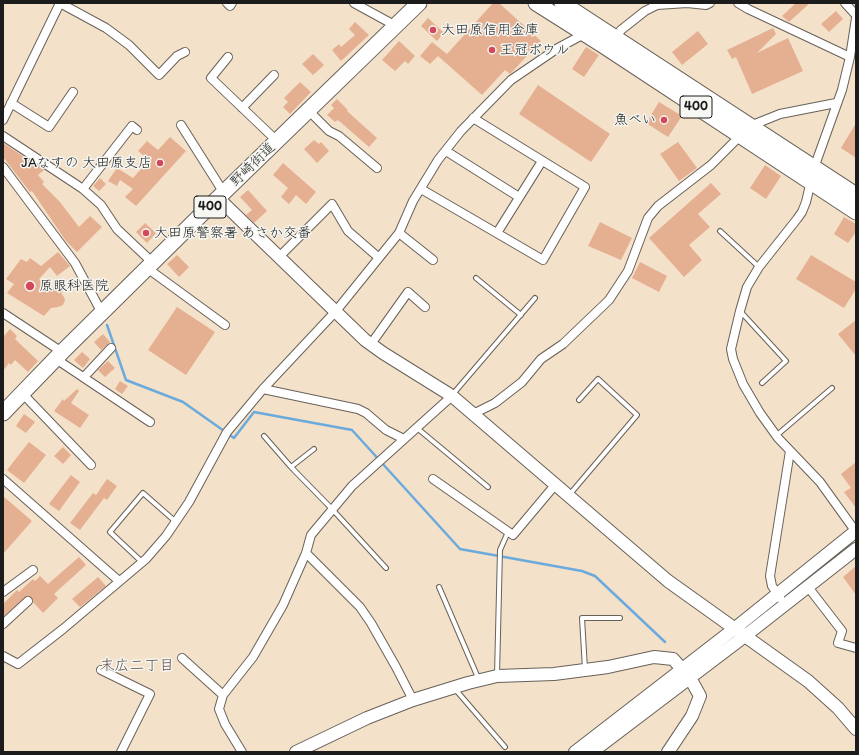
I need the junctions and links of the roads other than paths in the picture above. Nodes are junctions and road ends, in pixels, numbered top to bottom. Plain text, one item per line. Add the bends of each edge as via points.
1 (60, 3) edge
2 (227, 3) edge
3 (232, 3) edge
4 (354, 3) edge
5 (419, 3) edge
6 (536, 3) edge
7 (562, 3) edge
8 (710, 3) edge
9 (738, 3) edge
10 (844, 3) edge
11 (856, 15) edge
12 (856, 18) edge
13 (396, 26) junction
14 (584, 34) junction
15 (615, 38) junction
16 (185, 52) dead end
17 (228, 57) dead end
18 (850, 57) junction
19 (274, 75) dead end
20 (73, 92) dead end
21 (11, 103) junction
22 (836, 103) junction
23 (242, 108) junction
24 (308, 111) junction
25 (473, 118) junction
26 (3, 120) edge
27 (180, 125) dead end
28 (137, 130) dead end
29 (745, 131) junction
30 (3, 136) edge
31 (277, 141) junction
32 (446, 151) junction
33 (542, 161) junction
34 (3, 167) edge
35 (377, 168) dead end
36 (814, 168) junction
37 (810, 183) junction
38 (421, 189) junction
39 (83, 190) junction
40 (221, 195) junction
41 (856, 195) edge
42 (519, 197) junction
43 (856, 212) edge
44 (720, 231) dead end
45 (399, 233) junction
46 (497, 233) junction
47 (278, 257) junction
48 (378, 257) junction
49 (433, 260) dead end
50 (150, 266) junction
51 (759, 267) junction
52 (476, 278) dead end
53 (535, 298) dead end
54 (425, 307) dead end
55 (336, 311) junction
56 (740, 311) junction
57 (102, 312) junction
58 (3, 313) edge
59 (520, 315) junction
60 (226, 325) dead end
61 (370, 344) junction
62 (111, 348) dead end
63 (59, 356) junction
64 (84, 377) junction
65 (762, 383) dead end
66 (832, 388) dead end
67 (263, 389) junction
68 (22, 394) junction
69 (452, 396) junction
70 (579, 400) dead end
71 (3, 413) edge
72 (473, 414) junction
73 (150, 422) dead end
74 (417, 428) junction
75 (264, 436) dead end
76 (776, 436) junction
77 (404, 439) junction
78 (314, 449) dead end
79 (790, 451) junction
80 (91, 465) dead end
81 (291, 467) junction
82 (3, 479) edge
83 (433, 479) dead end
84 (555, 485) junction
85 (488, 487) dead end
86 (569, 496) junction
87 (332, 509) junction
88 (176, 522) junction
89 (856, 531) edge
90 (508, 532) junction
91 (856, 549) edge
92 (306, 553) junction
93 (142, 562) junction
94 (386, 568) dead end
95 (33, 570) dead end
96 (119, 581) junction
97 (808, 586) junction
98 (439, 587) dead end
99 (3, 592) edge
100 (777, 593) junction
101 (28, 600) dead end
102 (785, 604) junction
103 (620, 618) dead end
104 (3, 624) edge
105 (734, 628) junction
106 (745, 636) junction
107 (856, 648) edge
108 (3, 656) edge
109 (182, 658) dead end
110 (682, 668) junction
111 (101, 670) dead end
112 (585, 670) junction
113 (497, 676) junction
114 (690, 678) junction
115 (479, 680) junction
116 (453, 688) junction
117 (223, 696) junction
118 (413, 700) junction
119 (854, 724) edge
120 (505, 747) dead end
121 (121, 752) edge
122 (242, 752) edge
123 (296, 752) edge
124 (575, 752) edge
125 (592, 752) edge
126 (668, 752) edge

1 - 16 street via 106,28 129,45 159,75 177,56
1 - 21 street
2 - 3 street via 230,6
4 - 13 street
5 - 13 highway, 野崎街道 / 400
6 - 14 highway, 400
7 - 15 highway, 400
8 - 15 street via 658,5 621,30
9 - 18 street
10 - 11 street
12 - 18 street
13 - 24 highway, 野崎街道 / 400
14 - 25 street via 558,48 511,80
14 - 29 highway, 400
15 - 29 highway, 400
17 - 23 street via 211,78
18 - 22 street
19 - 23 street
20 - 21 street via 49,127
21 - 26 street
22 - 29 street via 780,114
22 - 36 street
23 - 31 street
24 - 31 highway, 野崎街道 / 400
24 - 35 street via 329,131 339,136
25 - 32 street
25 - 33 street
27 - 40 street
28 - 39 street via 132,126
29 - 36 highway, 400
29 - 37 highway, 400
29 - 72 street via 711,165 658,206 648,218 628,271 609,300 564,344 541,359 522,382 495,403
30 - 39 street
31 - 40 highway, 野崎街道 / 400
32 - 38 street
32 - 42 street
33 - 42 street
33 - 46 street via 585,187 543,260
34 - 57 street via 75,263
36 - 37 street
36 - 41 highway, 400
37 - 43 highway, 400
37 - 51 street via 802,212
38 - 45 street
38 - 46 street
39 - 50 street via 101,205
40 - 47 street
40 - 50 highway, 野崎街道 / 400
42 - 46 street
44 - 51 lane
45 - 48 street
45 - 49 street
47 - 48 street via 332,204 348,230
47 - 55 street
48 - 55 street
50 - 57 highway, 野崎街道 / 400
50 - 60 street
51 - 56 street via 747,287
52 - 59 lane
53 - 59 lane
54 - 61 street via 408,292
55 - 61 street
55 - 67 street
56 - 65 lane via 786,361
56 - 76 street via 731,349 733,360 743,384
57 - 63 highway, 野崎街道 / 400
58 - 63 street
59 - 69 lane
61 - 69 street
62 - 64 street
63 - 64 street
63 - 68 highway, 野崎街道 / 400
64 - 73 street
66 - 76 lane
67 - 77 street via 358,409 386,430
67 - 88 street via 227,432
68 - 71 highway, 野崎街道 / 400
68 - 80 street
69 - 72 street
69 - 74 street
70 - 86 lane via 598,379 637,414
72 - 84 street
74 - 77 street
74 - 85 lane
75 - 81 lane
76 - 79 street
77 - 87 street via 352,486
78 - 81 lane
79 - 89 street via 820,482
79 - 100 street via 770,576
81 - 87 lane
82 - 96 street
83 - 90 street
84 - 86 street
84 - 90 street via 513,535
86 - 105 street via 668,581
87 - 92 street via 311,535
87 - 94 lane
88 - 93 street
88 - 93 lane via 143,493 110,532
89 - 100 street
90 - 113 lane via 500,550
91 - 97 street
92 - 117 street via 283,605 257,650
92 - 118 street via 360,607
93 - 96 street
95 - 99 street
96 - 108 street via 18,664
97 - 102 street
97 - 107 street via 842,631 838,643
98 - 115 lane
100 - 102 street
100 - 105 street
101 - 104 street
102 - 106 street
103 - 112 lane via 582,618
105 - 106 street
105 - 110 street
106 - 114 street
106 - 119 street via 808,681
109 - 117 street
110 - 112 street via 673,659 654,657
110 - 114 street
110 - 124 street
111 - 121 street via 150,694
112 - 113 street
113 - 115 street
114 - 125 street
114 - 126 street via 700,696 692,716
115 - 116 street
116 - 118 street
116 - 120 lane
117 - 122 street via 219,709
118 - 123 street via 367,718

